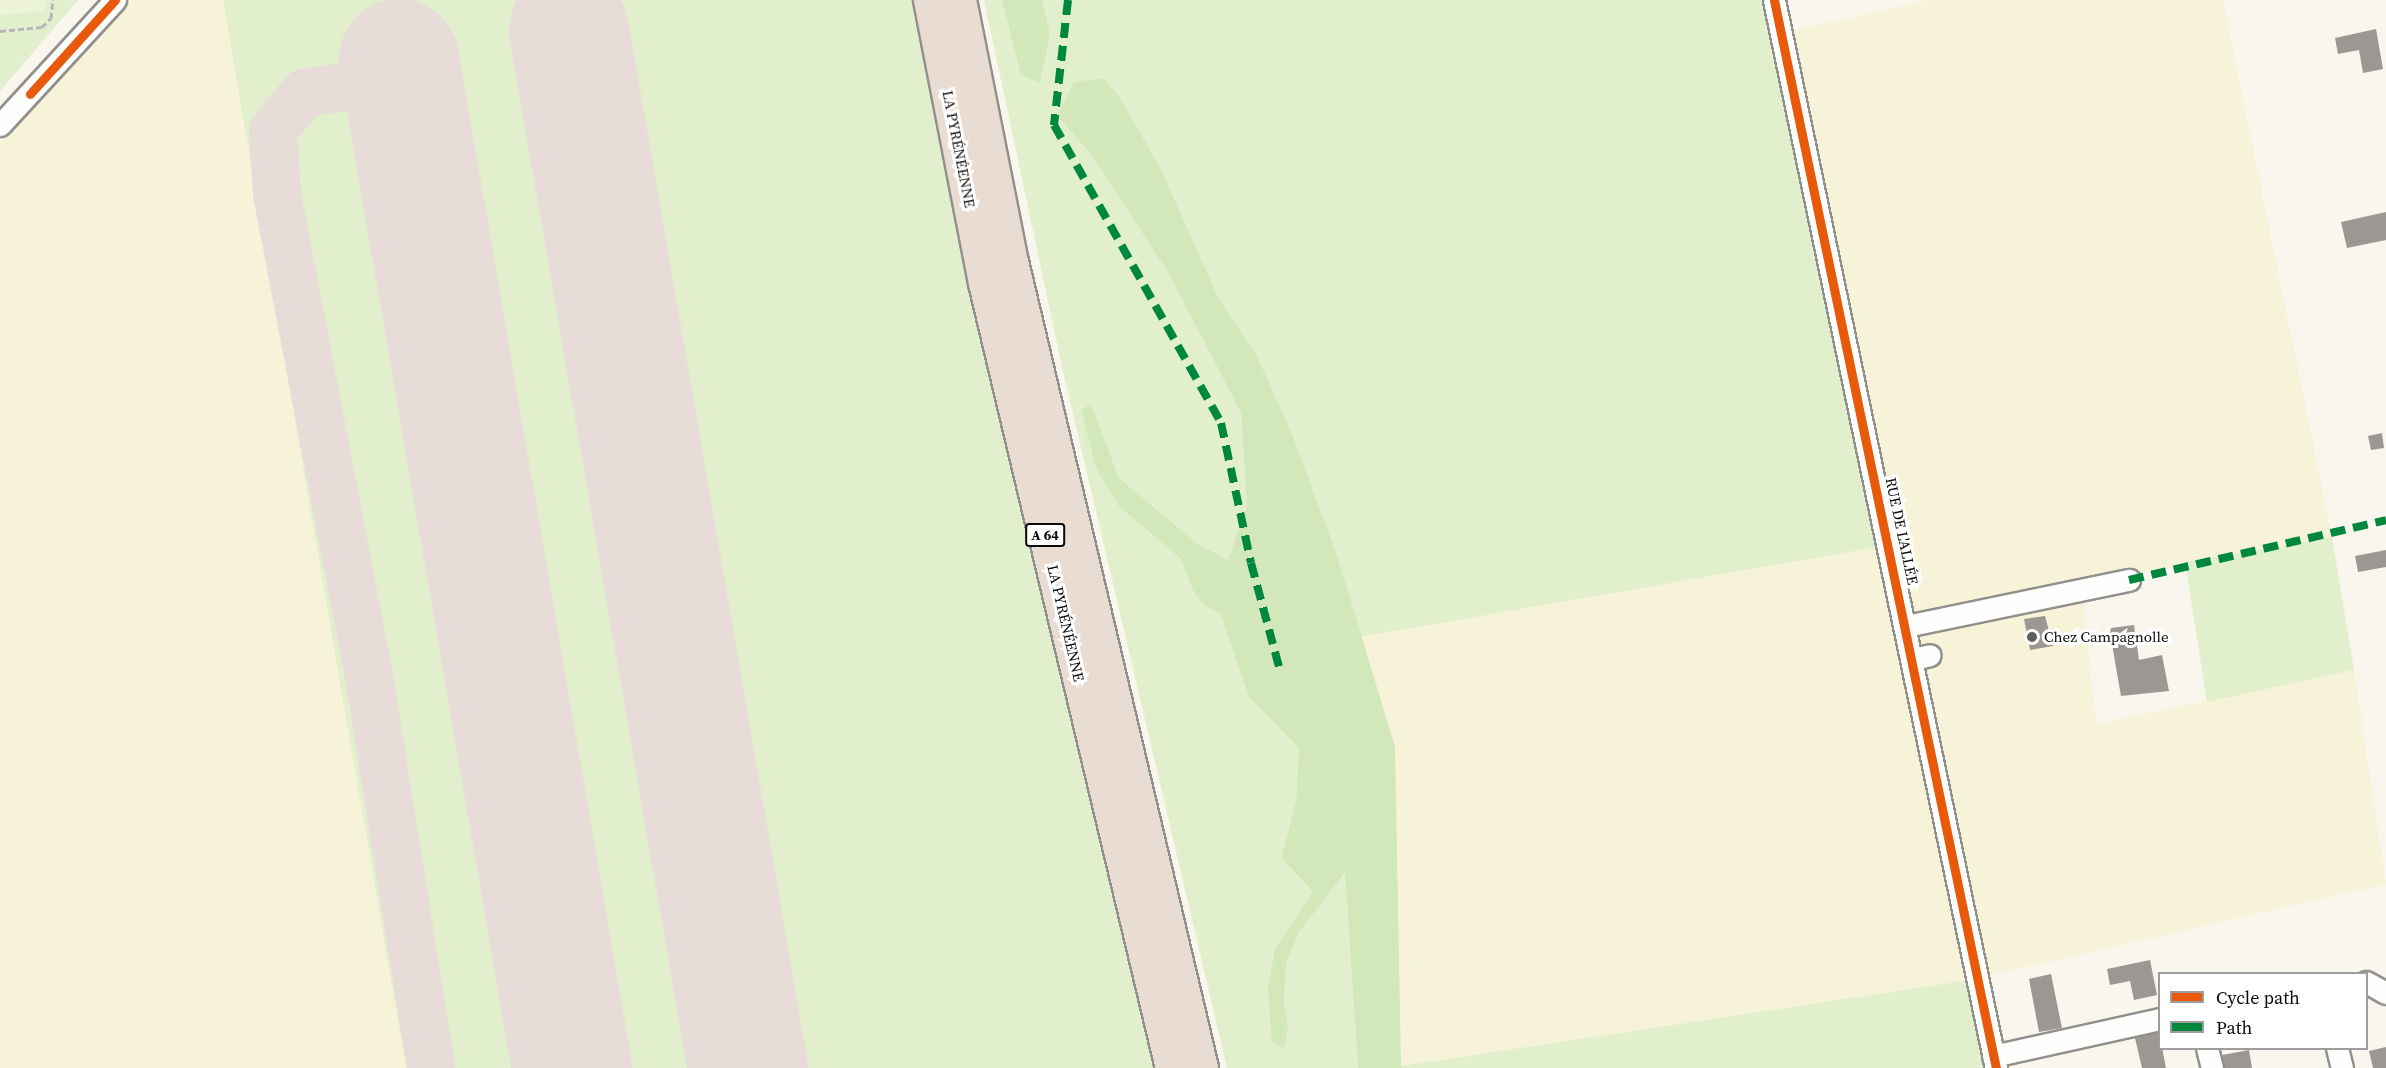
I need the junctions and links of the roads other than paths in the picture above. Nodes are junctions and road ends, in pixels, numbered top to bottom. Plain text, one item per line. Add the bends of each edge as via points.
1 (115, 0) edge
2 (930, 0) edge
3 (960, 0) edge
4 (1774, 0) edge
5 (0, 125) edge
6 (2129, 580) dead end
7 (1906, 626) junction
8 (2368, 983) edge
9 (2386, 993) edge
10 (2158, 1020) edge
11 (2208, 1050) edge
12 (2338, 1050) edge
13 (1994, 1062) edge
14 (1172, 1068) edge
15 (1202, 1068) edge
16 (2212, 1068) edge
17 (2342, 1068) edge

1 - 5 street
2 - 14 highway, LA PYRÉNÉENNE / A 64 via 985,283
3 - 15 highway, LA PYRÉNÉENNE / A 64 via 1012,262
4 - 7 street, RUE DE L'ALLÉE
6 - 7 street
7 - 13 street, RUE DE L'ALLÉE via 1921,657
8 - 9 street
10 - 13 street
11 - 16 street
12 - 17 street

